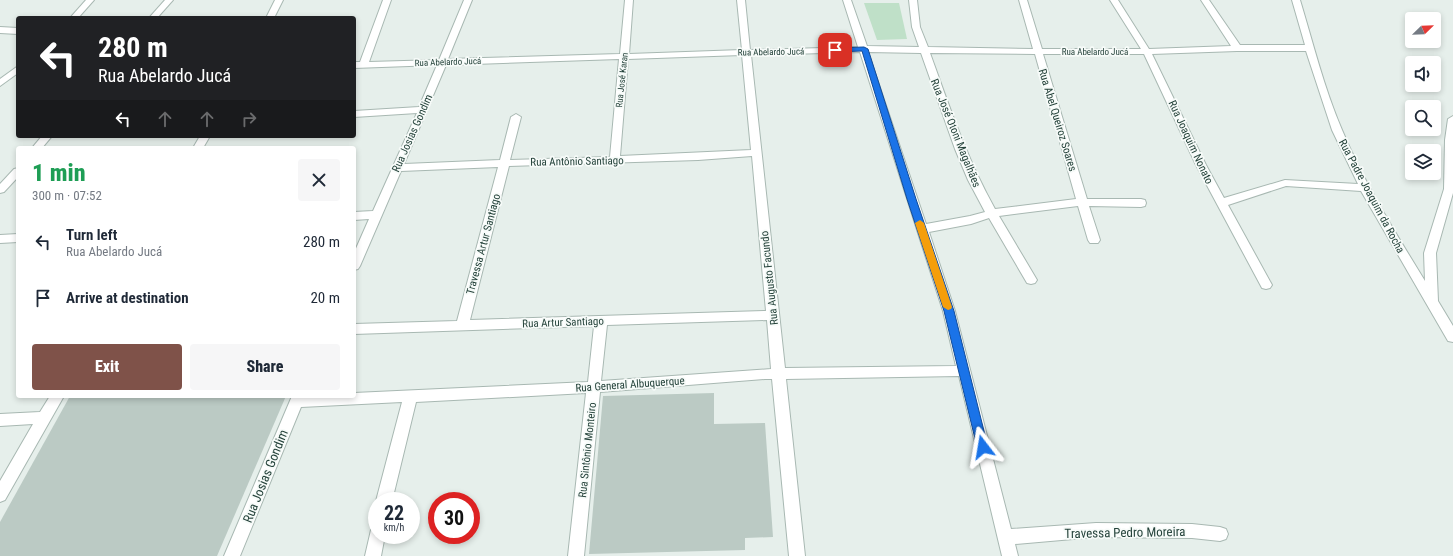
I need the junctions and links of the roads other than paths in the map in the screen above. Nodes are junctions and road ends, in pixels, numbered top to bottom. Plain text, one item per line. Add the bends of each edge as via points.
1 (90, 0) edge
2 (169, 0) edge
3 (279, 0) edge
4 (387, 0) edge
5 (468, 0) edge
6 (629, 0) edge
7 (741, 0) edge
8 (847, 0) edge
9 (913, 0) edge
10 (1023, 0) edge
11 (1114, 0) edge
12 (1205, 0) edge
13 (1296, 0) edge
14 (76, 16) edge
15 (155, 16) edge
16 (271, 16) edge
17 (0, 30) edge
18 (16, 31) edge
19 (1237, 48) junction
20 (1309, 48) junction
21 (864, 49) junction
22 (923, 49) junction
23 (1037, 51) junction
24 (746, 52) junction
25 (1147, 52) junction
26 (625, 56) junction
27 (443, 62) junction
28 (356, 65) edge
29 (363, 65) junction
30 (16, 71) edge
31 (0, 83) edge
32 (423, 110) junction
33 (356, 114) edge
34 (516, 116) dead end
35 (1453, 119) edge
36 (45, 138) edge
37 (39, 146) edge
38 (757, 153) junction
39 (615, 160) junction
40 (505, 163) junction
41 (397, 168) junction
42 (16, 173) edge
43 (1365, 188) junction
44 (1451, 189) edge
45 (0, 190) edge
46 (1081, 202) junction
47 (1141, 203) dead end
48 (1221, 203) junction
49 (992, 214) junction
50 (376, 215) junction
51 (356, 216) edge
52 (922, 229) junction
53 (16, 238) edge
54 (0, 239) edge
55 (1094, 240) dead end
56 (356, 261) edge
57 (1031, 280) dead end
58 (1266, 285) dead end
59 (1433, 303) junction
60 (773, 315) junction
61 (601, 320) junction
62 (462, 326) junction
63 (356, 328) edge
64 (1453, 337) edge
65 (964, 371) junction
66 (779, 374) junction
67 (593, 387) junction
68 (410, 397) junction
69 (55, 398) edge
70 (354, 398) edge
71 (356, 398) edge
72 (297, 399) edge
73 (44, 418) junction
74 (0, 420) edge
75 (386, 492) edge
76 (0, 495) edge
77 (1220, 534) dead end
78 (1005, 537) junction
79 (375, 544) edge
80 (232, 556) edge
81 (373, 556) edge
82 (576, 556) edge
83 (797, 556) edge
84 (1010, 556) edge

1 - 14 street
2 - 15 street
3 - 16 street
4 - 29 street
5 - 27 street, Rua Josias Gondim
6 - 26 street, Rua José Karan
7 - 24 street, Rua Augusto Facundo
8 - 21 street
9 - 22 street, Rua José Otoni Magalhães via 916,27
10 - 23 street, Rua Abel Queiroz Soares
11 - 25 street, Rua Joaquim Nonato
12 - 19 street
13 - 20 street, Rua Padre Joaquim da Rocha
17 - 18 street
19 - 20 street, Rua Abelardo Jucá
19 - 25 street, Rua Abelardo Jucá
20 - 43 street, Rua Padre Joaquim da Rocha via 1320,86 1338,131
21 - 22 street, Rua Abelardo Jucá
21 - 24 street, Rua Abelardo Jucá
21 - 52 street
22 - 23 street, Rua Abelardo Jucá
22 - 49 street, Rua José Otoni Magalhães via 960,149 973,180
23 - 25 street, Rua Abelardo Jucá
23 - 46 street, Rua Abel Queiroz Soares via 1073,166
24 - 26 street, Rua Abelardo Jucá
24 - 38 street, Rua Augusto Facundo
25 - 48 street, Rua Joaquim Nonato
26 - 27 street, Rua Abelardo Jucá
26 - 39 street, Rua José Karan
27 - 29 street, Rua Abelardo Jucá
27 - 32 street, Rua Josias Gondim
28 - 29 street, Rua Abelardo Jucá
30 - 31 street
32 - 33 street
32 - 41 street, Rua Josias Gondim
34 - 40 street, Travessa Artur Santiago
35 - 44 street via 1450,140
36 - 37 street
38 - 39 street, Rua Antônio Santiago
38 - 60 street, Rua Augusto Facundo
39 - 40 street, Rua Antônio Santiago
40 - 41 street, Rua Antônio Santiago
40 - 62 street, Travessa Artur Santiago
41 - 50 street, Rua Josias Gondim
42 - 45 street
43 - 48 street via 1285,182
43 - 59 street, Rua Padre Joaquim da Rocha
44 - 59 street via 1442,210 1430,253
46 - 47 street
46 - 49 street
46 - 55 street, Rua Abel Queiroz Soares
48 - 58 street, Rua Joaquim Nonato
49 - 52 street
49 - 57 street, Rua José Otoni Magalhães
50 - 51 street
50 - 56 street, Rua Josias Gondim
52 - 65 street via 949,311
53 - 54 street
59 - 64 street, Rua Padre Joaquim da Rocha
60 - 61 street, Rua Artur Santiago
60 - 66 street, Rua Augusto Facundo
61 - 62 street, Rua Artur Santiago
61 - 67 street, Rua Sintônio Monteiro
62 - 63 street, Rua Artur Santiago
65 - 66 street, Rua General Albuquerque
65 - 78 street
66 - 67 street, Rua General Albuquerque
66 - 83 street, Rua Augusto Facundo
67 - 68 street, Rua General Albuquerque
67 - 82 street, Rua Sintônio Monteiro
68 - 71 street, Rua General Albuquerque
68 - 75 street
69 - 73 street
70 - 72 street, Rua General Albuquerque
72 - 80 street, Rua Josias Gondim
73 - 74 street
73 - 76 street
77 - 78 street, Travessa Pedro Moreira via 1192,531 1096,530
78 - 84 street
79 - 81 street

